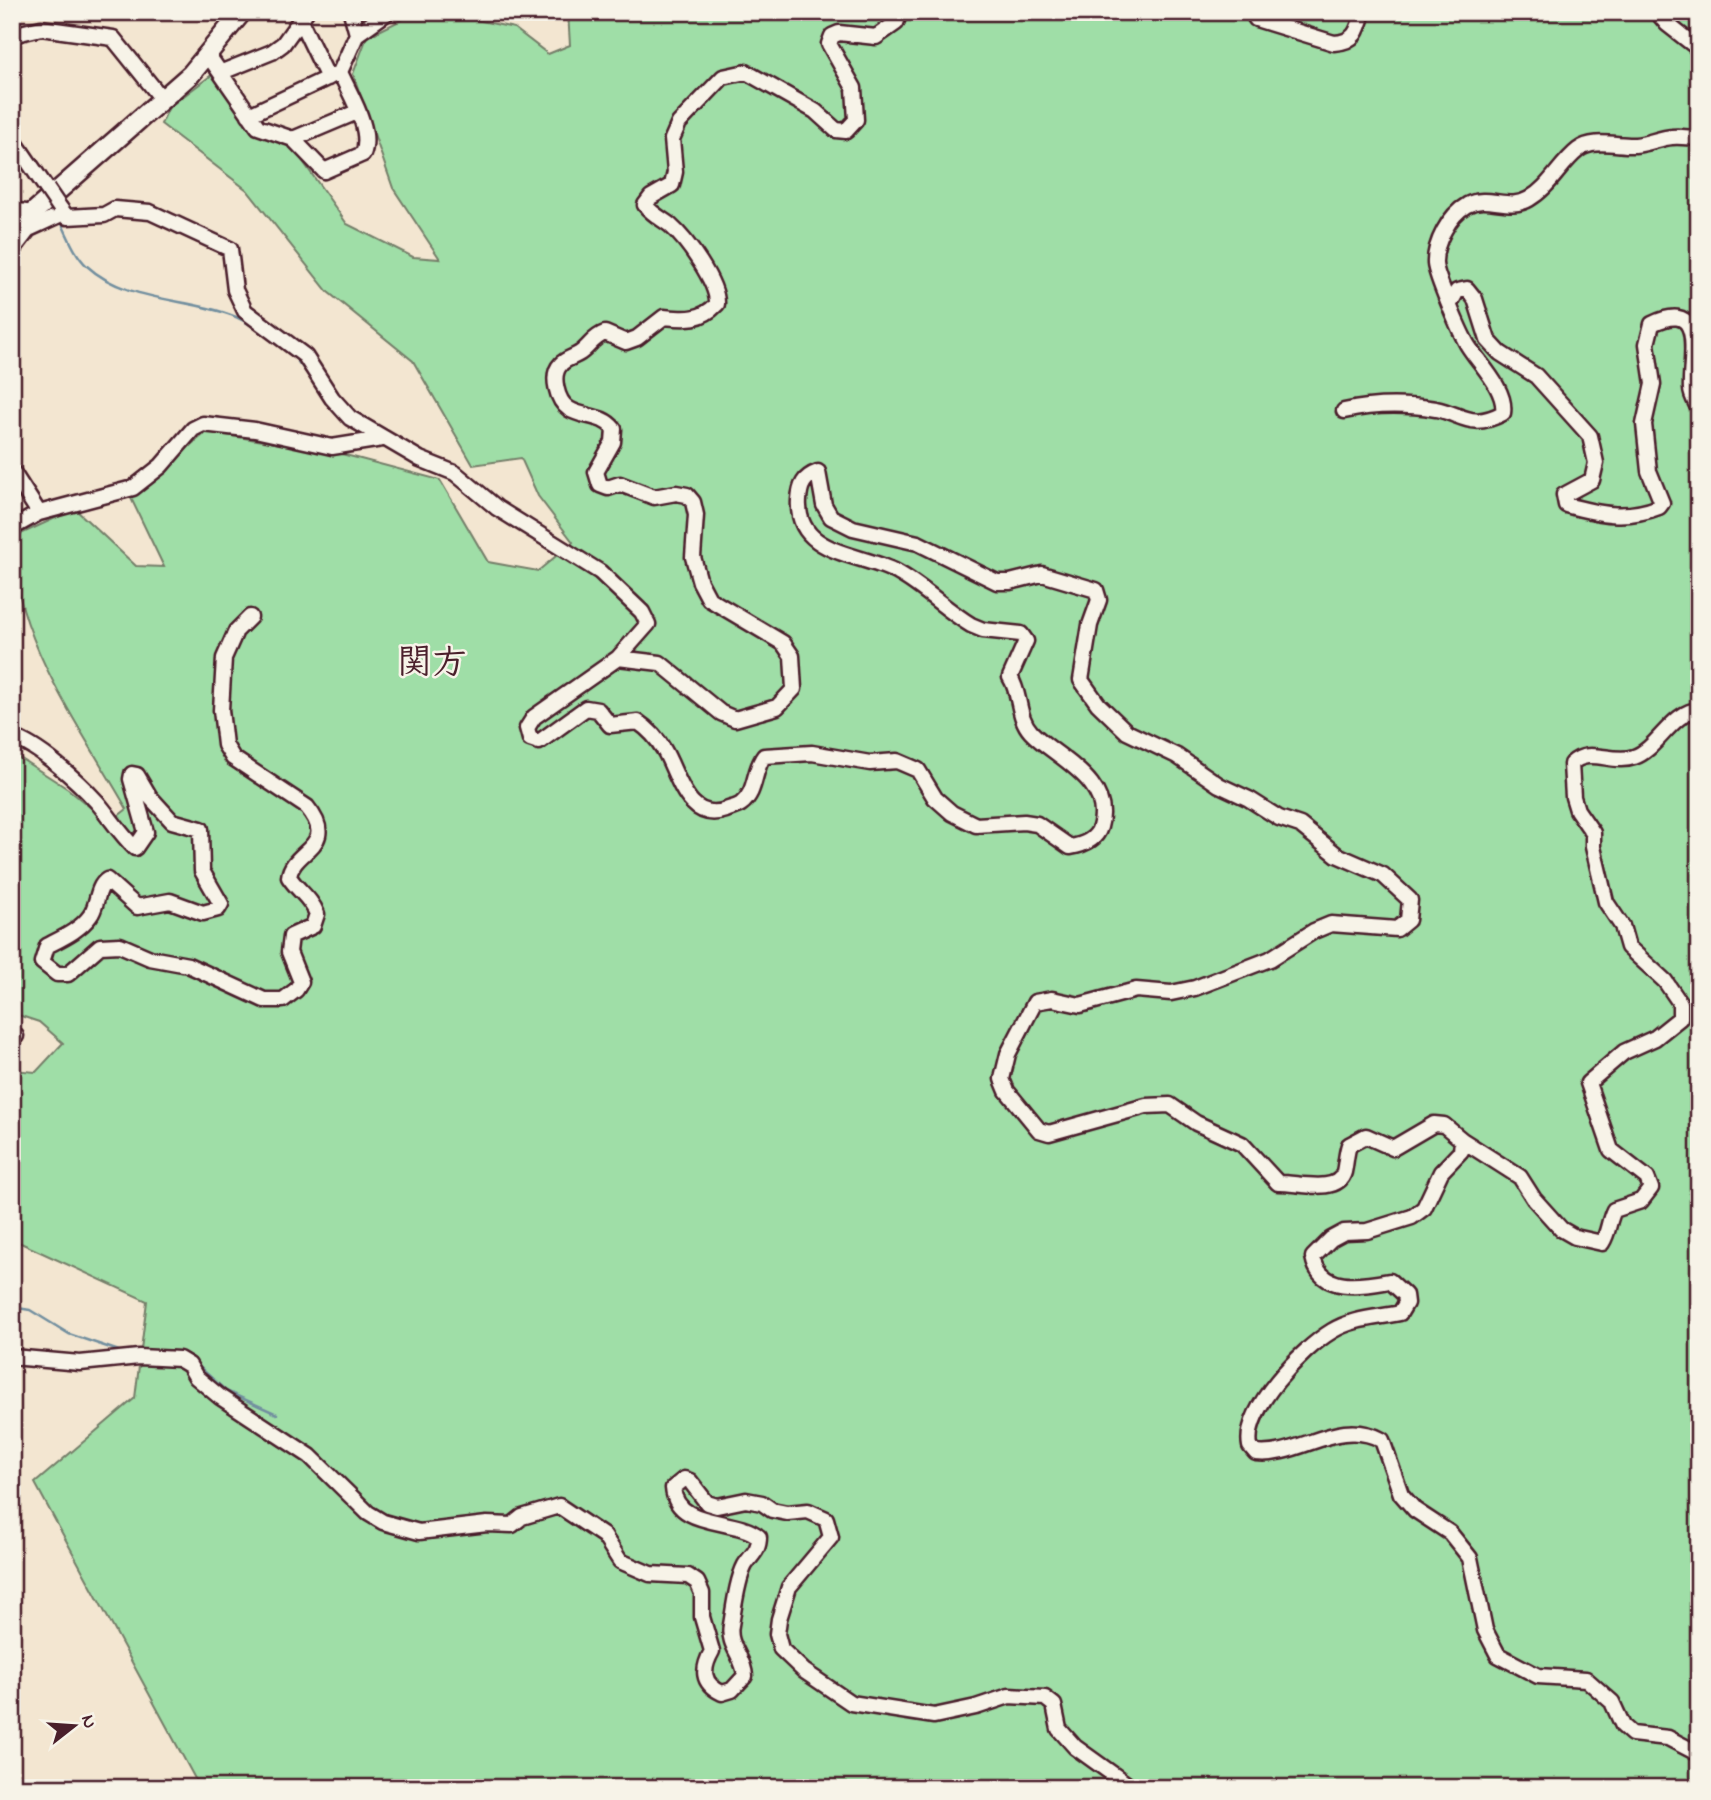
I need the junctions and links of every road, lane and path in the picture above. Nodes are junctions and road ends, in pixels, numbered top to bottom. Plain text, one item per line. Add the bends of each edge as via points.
1 (242, 12) edge
2 (351, 12) edge
3 (388, 12) edge
4 (900, 12) edge
5 (1252, 12) edge
6 (1363, 12) edge
7 (1657, 12) edge
8 (303, 16) edge
9 (357, 34) junction
10 (12, 35) edge
11 (1699, 49) edge
12 (208, 55) junction
13 (222, 72) junction
14 (334, 75) junction
15 (163, 100) junction
16 (357, 112) junction
17 (249, 115) junction
18 (12, 138) edge
19 (1699, 138) edge
20 (293, 139) junction
21 (12, 210) edge
22 (63, 211) junction
23 (32, 213) junction
24 (12, 231) edge
25 (12, 251) edge
26 (1450, 304) junction
27 (1699, 409) edge
28 (1344, 411) dead end
29 (382, 439) junction
30 (12, 471) edge
31 (39, 513) junction
32 (12, 528) edge
33 (250, 617) dead end
34 (618, 658) junction
35 (1699, 710) edge
36 (12, 737) edge
37 (1462, 1139) junction
38 (12, 1357) edge
39 (1699, 1754) edge
40 (1132, 1788) edge

1 - 12 main road
2 - 9 street
3 - 9 street
4 - 34 street via 896,23 876,37 832,36 829,44 854,88 856,120 846,131 836,130 815,111 746,72 723,78 689,110 672,139 672,185 645,205 669,224 696,256 718,293 717,304 706,316 689,320 664,317 626,342 606,333 594,337 582,351 560,364 556,373 563,404 608,421 614,429 613,442 596,472 600,485 620,484 654,497 687,495 696,515 693,557 709,599 783,643 792,656 794,689 777,707 734,719 660,663
5 - 6 street via 1256,19 1334,43 1357,34
7 - 11 street
8 - 13 street via 272,52
8 - 14 street
9 - 14 street
10 - 15 street via 41,28 113,38
12 - 13 street
12 - 15 main road
13 - 17 street
14 - 16 street
14 - 17 street
15 - 23 main road
16 - 20 street
16 - 20 street via 364,128 363,154 324,172
17 - 20 street via 258,127
18 - 22 street, bridge
19 - 26 street via 1579,148 1539,193 1526,201 1514,205 1482,200 1466,206 1448,224 1438,245 1435,265
21 - 23 street
22 - 25 street via 29,229
22 - 29 street via 67,217 104,215 115,209 150,212 230,249 234,290 245,311 305,356 341,409
23 - 24 main road
26 - 27 street via 1457,291 1468,289 1488,340 1500,354 1536,376 1590,436 1596,463 1592,480 1564,495 1566,505 1602,515 1628,516 1662,503 1649,471 1644,424 1653,384 1647,344 1652,324 1666,318 1683,320 1692,328 1691,391
26 - 28 street via 1465,341 1496,387 1503,414 1467,422 1438,410 1393,404
29 - 31 street via 332,447 204,424 193,429 161,466 133,488
29 - 34 street via 461,477 497,508 600,572 642,612 648,624
30 - 31 street
31 - 32 street
33 - 36 street via 236,631 224,658 221,710 225,745 233,758 307,807 318,835 314,847 289,872 317,914 313,926 291,936 289,952 301,982 283,1000 264,1000 188,965 150,958 120,944 100,946 68,974 49,970 42,954 47,946 92,915 107,880 137,907 170,901 203,914 221,904 202,872 201,829 172,821 137,775 132,774 131,779 146,832 135,848 95,800 29,742
34 - 37 street via 534,717 527,728 530,739 539,742 586,709 598,710 610,726 638,722 666,752 684,793 701,811 717,813 741,804 755,784 764,756 812,753 870,763 897,761 918,770 935,798 976,825 1037,824 1070,847 1092,839 1099,831 1100,805 1085,775 1030,731 1022,718 1019,693 1010,677 1026,641 1015,631 1003,634 971,625 893,570 825,547 803,521 800,487 818,471 831,517 853,528 918,543 997,582 1042,574 1089,585 1099,600 1081,680 1111,717 1127,732 1177,756 1219,785 1300,825 1337,855 1383,875 1410,900 1411,908 1408,920 1397,929 1331,924 1270,959 1195,988 1171,993 1136,990 1080,1005 1052,999 1035,1002 1002,1070 1007,1091 1039,1130 1049,1133 1146,1106 1170,1105 1241,1144 1278,1183 1327,1186 1336,1182 1343,1175 1349,1145 1366,1136 1393,1149 1434,1124 1444,1125
35 - 37 street via 1692,710 1636,757 1596,755 1571,764 1573,797 1593,833 1606,902 1622,926 1628,947 1665,981 1680,1003 1681,1018 1671,1027 1624,1052 1588,1083 1611,1150 1647,1178 1651,1188 1641,1201 1614,1210 1602,1243 1575,1237 1561,1229 1520,1177
37 - 39 street via 1461,1151 1441,1172 1424,1208 1391,1224 1344,1232 1313,1257 1323,1277 1333,1283 1390,1281 1405,1295 1406,1303 1400,1313 1331,1331 1295,1360 1264,1399 1251,1428 1250,1446 1256,1453 1267,1454 1323,1436 1353,1432 1382,1440 1401,1494 1415,1510 1451,1533 1470,1558 1485,1630 1498,1655 1538,1676 1586,1679 1612,1702 1632,1734 1668,1738
38 - 40 street via 80,1363 139,1357 179,1359 220,1397 310,1456 368,1513 419,1532 512,1525 522,1517 559,1506 604,1535 620,1560 650,1574 688,1576 697,1582 712,1651 703,1667 705,1678 722,1693 732,1690 745,1676 744,1664 732,1647 730,1628 745,1566 759,1548 759,1537 750,1529 698,1518 679,1505 673,1488 677,1482 691,1481 707,1503 718,1506 746,1500 787,1513 808,1511 827,1519 831,1537 789,1587 777,1633 781,1649 804,1671 852,1703 934,1716 1009,1696 1045,1698 1054,1705 1059,1729 1075,1747

